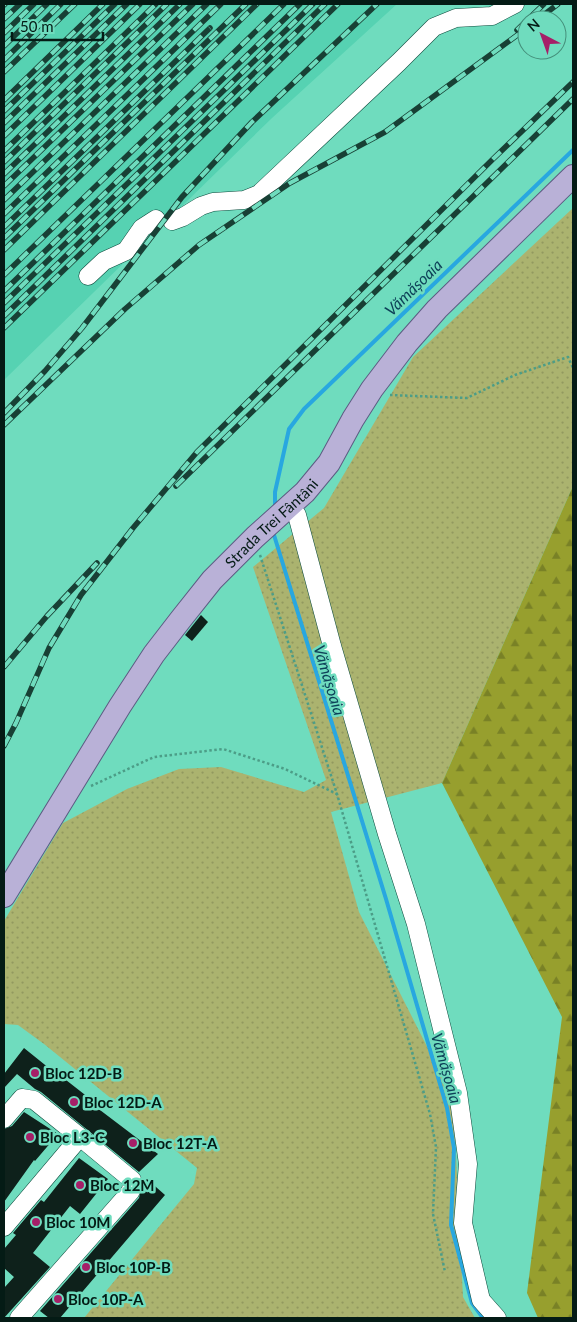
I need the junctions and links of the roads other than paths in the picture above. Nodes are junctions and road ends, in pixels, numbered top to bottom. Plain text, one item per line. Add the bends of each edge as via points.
1 (515, 4) edge
2 (573, 176) edge
3 (88, 276) dead end
4 (287, 509) junction
5 (7, 882) edge
6 (4, 1120) edge
7 (80, 1137) junction
8 (4, 1227) edge
9 (19, 1318) edge
10 (497, 1318) edge

1 - 3 street via 492,16 456,18 434,27 259,194 244,200 213,202 184,217 142,228 126,251 104,260
2 - 4 main road, Strada Trei Fântâni via 437,309 407,343 372,389 329,463
4 - 5 main road, Strada Trei Fântâni via 212,580 154,654
4 - 10 street via 297,515 332,646 416,924 458,1093 468,1164 463,1223 481,1300
6 - 7 street via 22,1098 34,1100
7 - 8 street
7 - 9 street via 132,1180 132,1191

